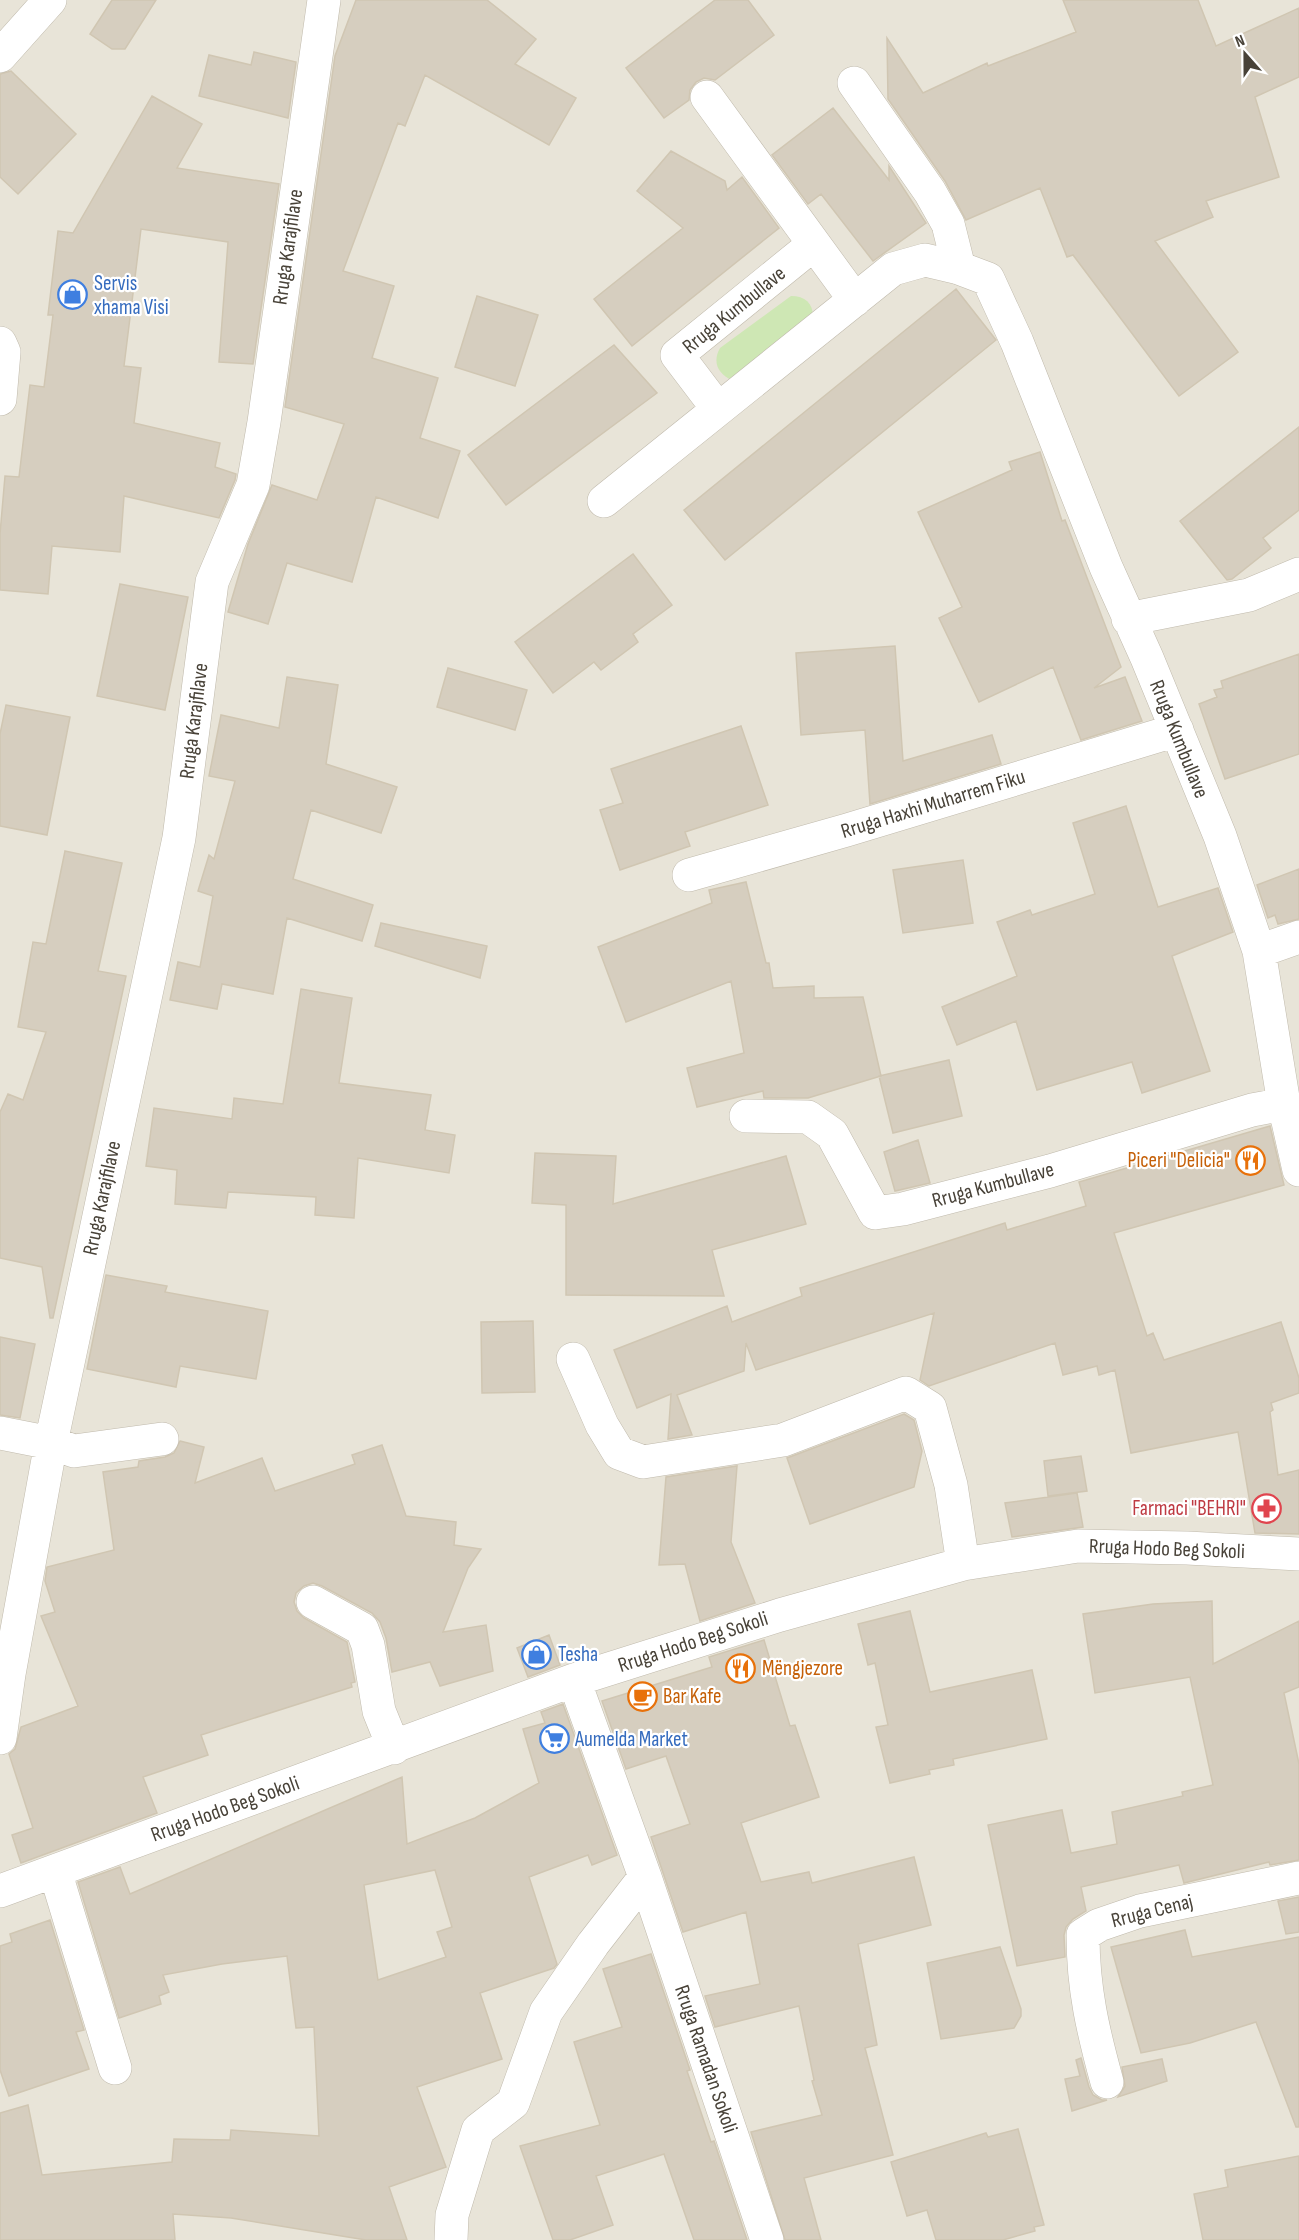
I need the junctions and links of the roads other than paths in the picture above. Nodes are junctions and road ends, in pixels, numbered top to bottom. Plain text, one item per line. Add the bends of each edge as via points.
1 (50, 0) edge
2 (324, 0) edge
3 (0, 56) edge
4 (854, 83) dead end
5 (706, 97) dead end
6 (814, 244) junction
7 (959, 268) junction
8 (855, 300) junction
9 (0, 343) edge
10 (0, 399) edge
11 (718, 410) junction
12 (604, 501) dead end
13 (1299, 574) edge
14 (1128, 619) junction
15 (1177, 730) junction
16 (689, 875) dead end
17 (1299, 937) edge
18 (1259, 951) junction
19 (1284, 1104) junction
20 (746, 1116) dead end
21 (1299, 1170) edge
22 (573, 1359) dead end
23 (0, 1433) edge
24 (162, 1439) dead end
25 (51, 1443) junction
26 (1299, 1554) edge
27 (963, 1564) junction
28 (313, 1602) dead end
29 (574, 1680) junction
30 (0, 1738) edge
31 (394, 1748) junction
32 (55, 1871) junction
33 (645, 1877) junction
34 (1299, 1878) edge
35 (0, 1891) edge
36 (115, 2068) dead end
37 (1107, 2082) dead end
38 (451, 2240) edge
39 (767, 2240) edge

1 - 3 street
2 - 25 street, Rruga Karajfilave via 253,485 212,582 179,838
4 - 7 street via 930,192 948,224
5 - 6 street
6 - 8 street
6 - 11 street, Rruga Kumbullave via 677,355
7 - 8 street, Rruga Kumbullave via 925,260 893,268
7 - 14 street, Rruga Kumbullave via 988,279 1022,353
8 - 11 street, Rruga Kumbullave
9 - 10 street via 4,352
11 - 12 street, Rruga Kumbullave
13 - 14 street via 1249,595
14 - 15 street, Rruga Kumbullave
15 - 16 street, Rruga Haxhi Muharrem Fiku
15 - 18 street, Rruga Kumbullave via 1220,836
17 - 18 street
18 - 19 street, Rruga Kumbullave
19 - 20 street, Rruga Kumbullave via 1252,1110 1050,1171 875,1214 832,1134 808,1117
19 - 21 street, Rruga Kumbullave
22 - 27 street via 619,1453 643,1462 783,1440 906,1393 930,1408 951,1485
23 - 25 street
24 - 25 street via 74,1451
25 - 30 street, Rruga Karajfilave
26 - 27 street, Rruga Hodo Beg Sokoli via 1078,1546
27 - 29 street, Rruga Hodo Beg Sokoli via 780,1615
28 - 31 street via 362,1629 379,1711
29 - 31 street, Rruga Hodo Beg Sokoli
29 - 33 street, Rruga Ramadan Sokoli
31 - 32 street, Rruga Hodo Beg Sokoli
32 - 35 street, Rruga Hodo Beg Sokoli
32 - 36 street
33 - 38 street via 546,2012 513,2103 478,2130 453,2215
33 - 39 street, Rruga Ramadan Sokoli
34 - 37 street, Rruga Cenaj via 1140,1911 1099,1925 1083,1935 1090,2021

